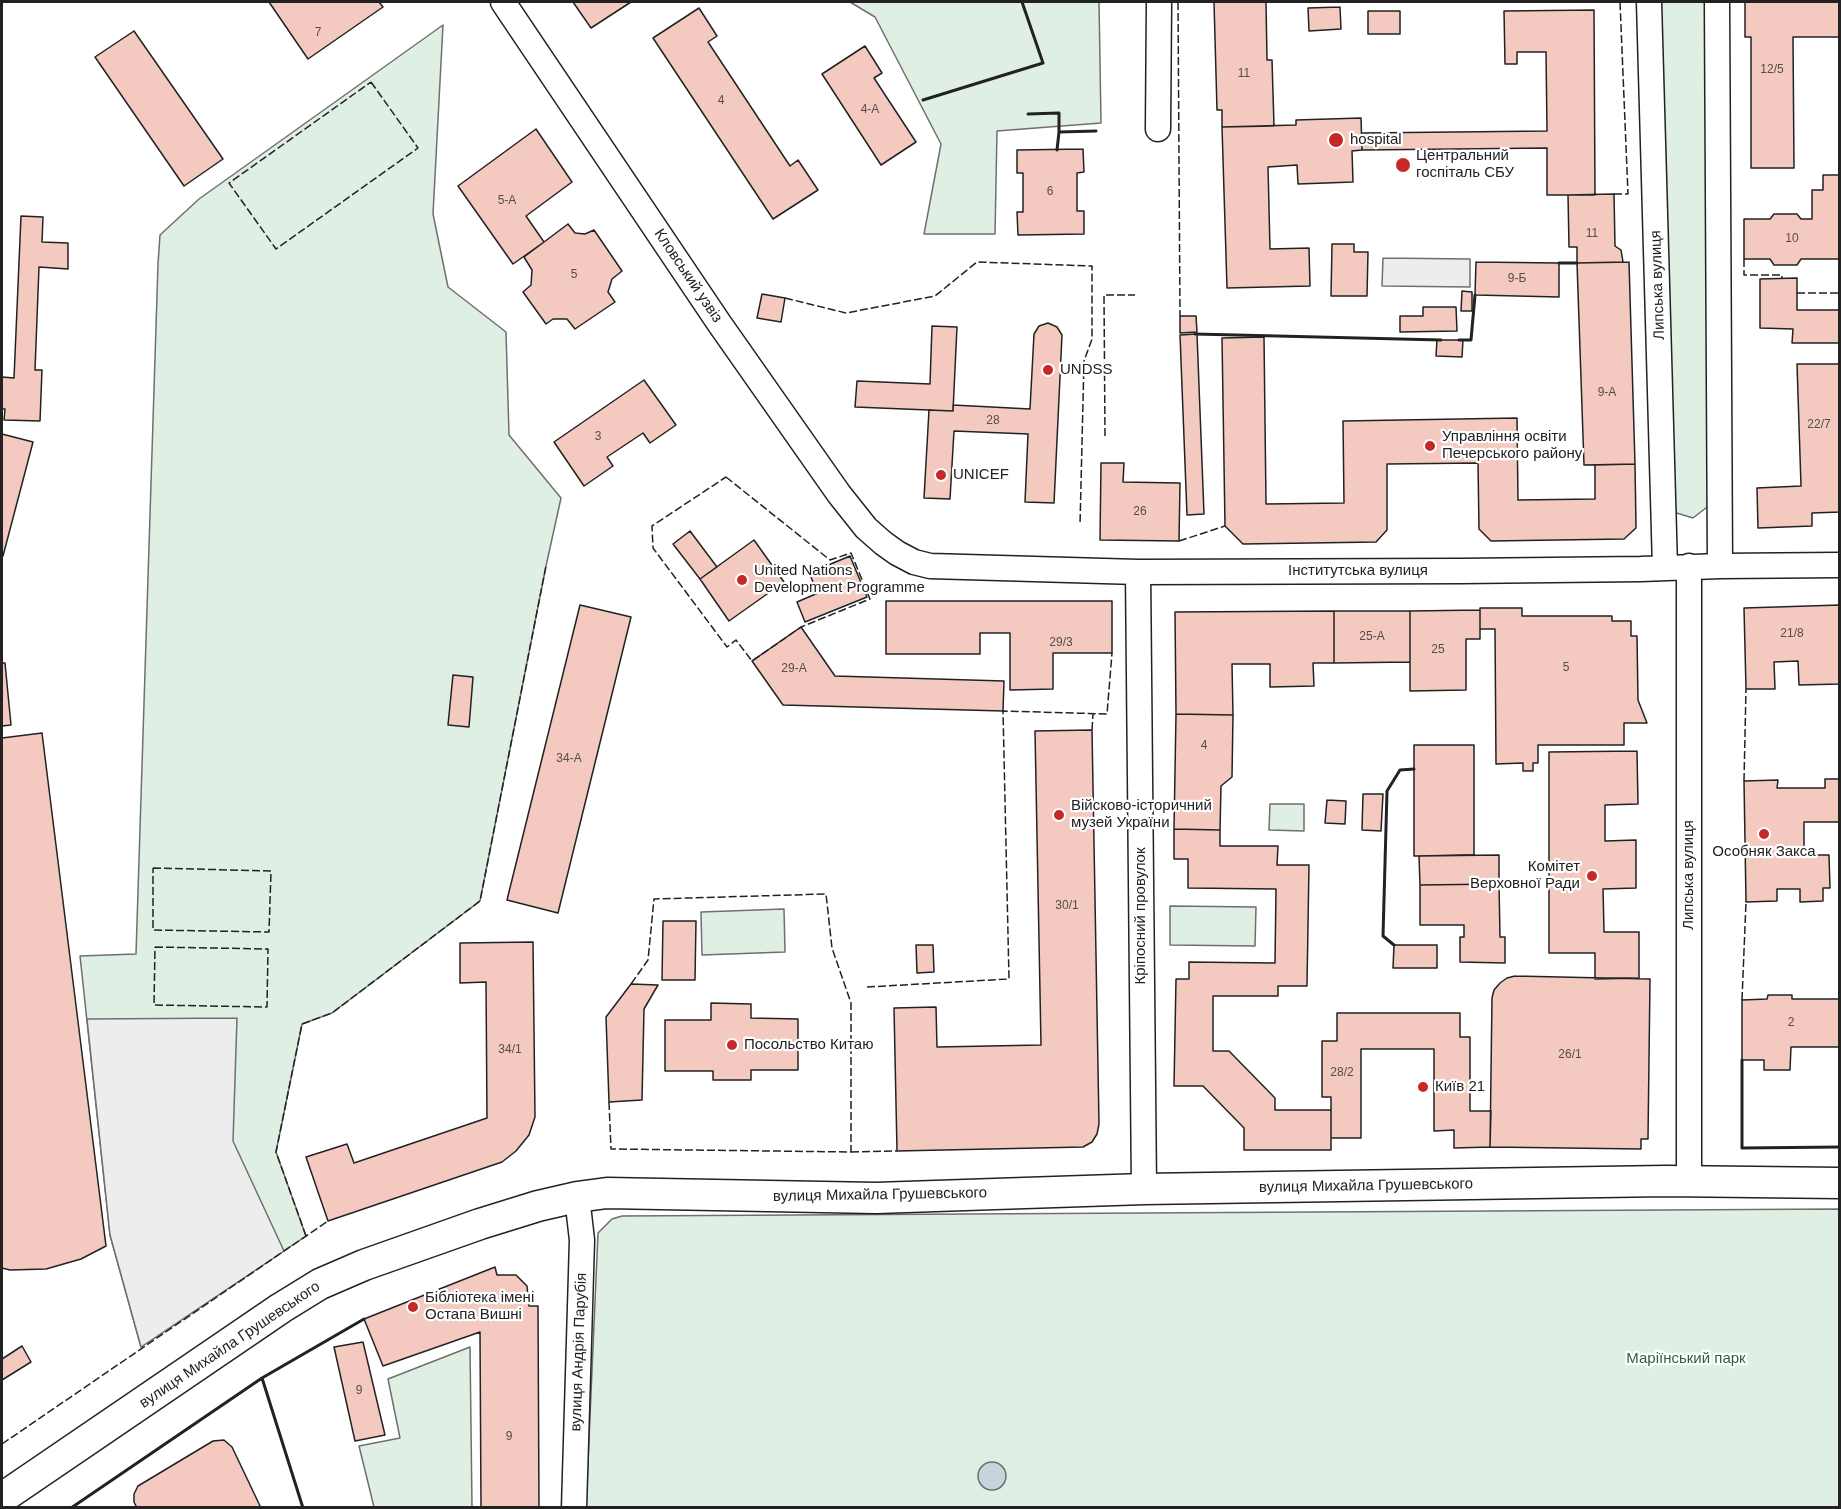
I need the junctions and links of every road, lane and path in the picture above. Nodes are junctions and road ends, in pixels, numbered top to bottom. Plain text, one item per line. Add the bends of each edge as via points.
1 (503, 2) edge
2 (1159, 2) edge
3 (1649, 2) edge
4 (1717, 2) edge
5 (1158, 129) dead end
6 (883, 543) joint
7 (1839, 565) edge
8 (1720, 566) junction
9 (1677, 567) junction
10 (1138, 572) junction
11 (1689, 1183) junction
12 (1839, 1183) edge
13 (1144, 1189) junction
14 (577, 1197) junction
15 (2, 1498) edge
16 (574, 1508) edge

1 - 6 street, Кловський узвіз via 810,454
2 - 5 street
3 - 9 street, Липська вулиця
4 - 8 street
6 - 10 street, Інститутська вулиця via 914,562 930,566
7 - 8 street, Інститутська вулиця
8 - 9 street, Інститутська вулиця
9 - 10 street, Інститутська вулиця
9 - 11 street, Липська вулиця
10 - 13 street, Кріпосний провулок
11 - 12 main road, вулиця Михайла Грушевського
11 - 13 main road, вулиця Михайла Грушевського
13 - 14 main road, вулиця Михайла Грушевського via 876,1198 607,1193
14 - 15 main road, вулиця Михайла Грушевського via 480,1224 320,1284
14 - 16 street, вулиця Андрія Парубія via 582,1240

